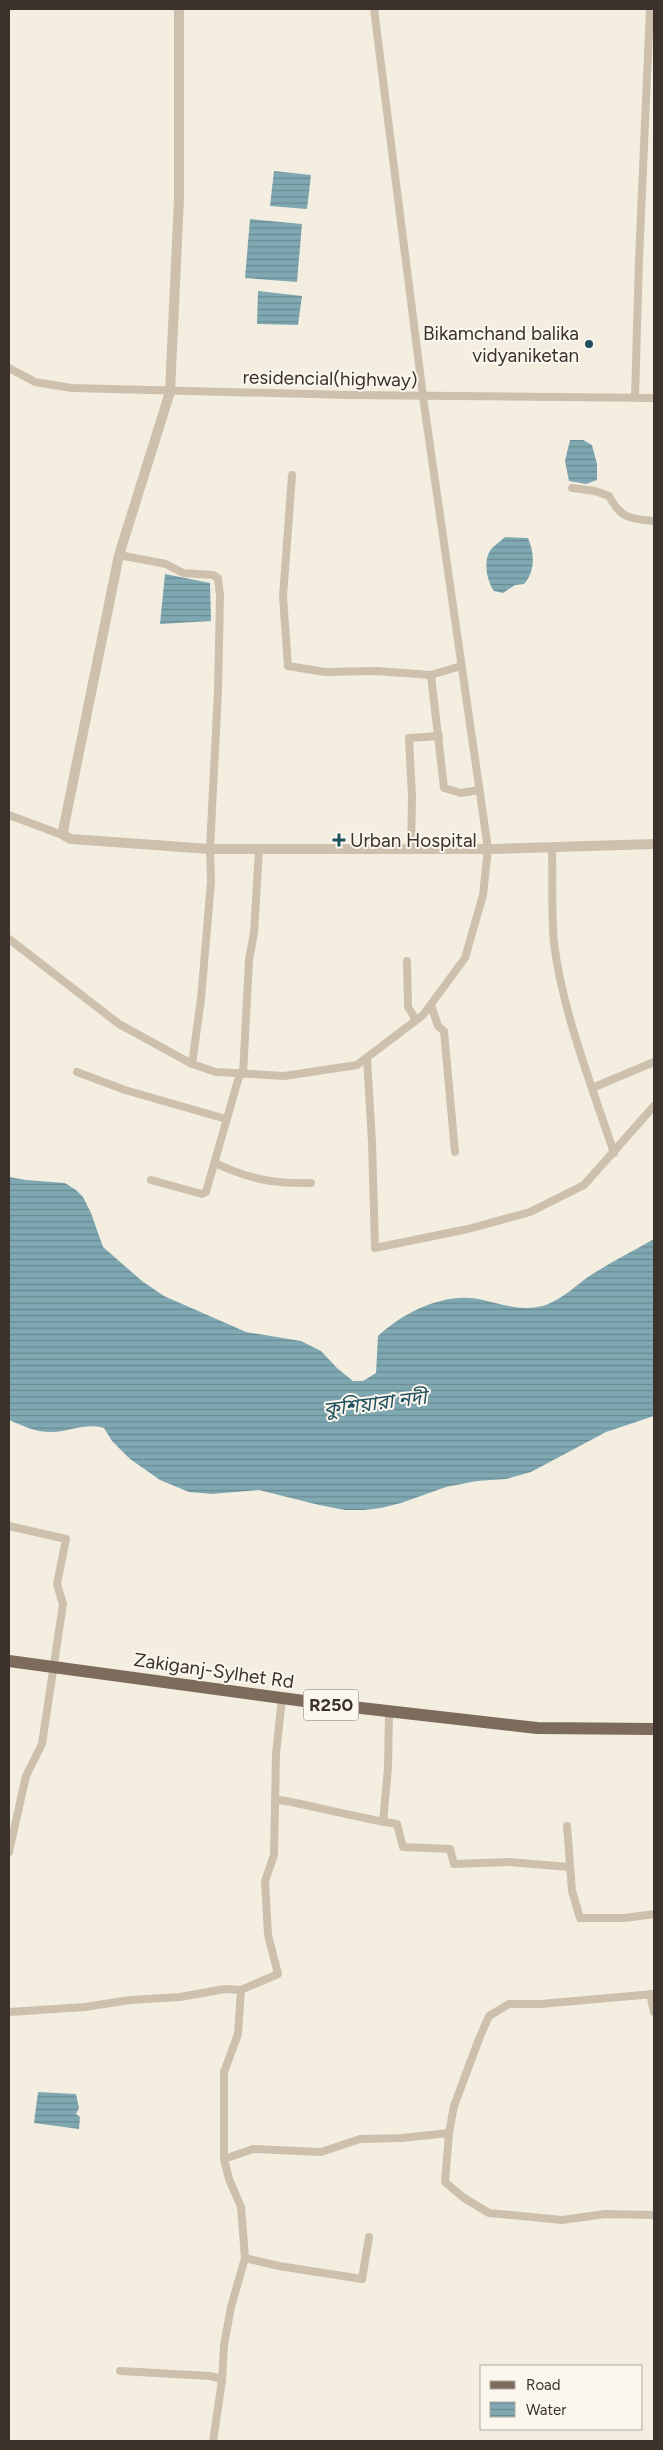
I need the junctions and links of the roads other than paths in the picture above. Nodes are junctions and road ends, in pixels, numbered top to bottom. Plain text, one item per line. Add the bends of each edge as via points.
1 (178, 9) edge
2 (374, 9) edge
3 (650, 9) edge
4 (9, 368) edge
5 (170, 392) junction
6 (423, 396) junction
7 (635, 397) junction
8 (654, 398) edge
9 (292, 475) dead end
10 (572, 488) dead end
11 (654, 521) edge
12 (119, 555) junction
13 (461, 666) junction
14 (431, 675) junction
15 (439, 736) junction
16 (479, 790) junction
17 (9, 815) edge
18 (65, 836) junction
19 (654, 844) edge
20 (552, 847) junction
21 (259, 849) junction
22 (411, 849) junction
23 (488, 849) junction
24 (210, 850) junction
25 (9, 939) edge
26 (407, 960) dead end
27 (430, 1005) junction
28 (416, 1020) junction
29 (367, 1058) junction
30 (654, 1062) edge
31 (192, 1064) junction
32 (77, 1072) dead end
33 (241, 1073) junction
34 (592, 1088) junction
35 (654, 1106) edge
36 (226, 1119) junction
37 (455, 1152) dead end
38 (614, 1152) junction
39 (215, 1163) junction
40 (151, 1180) dead end
41 (311, 1183) dead end
42 (9, 1526) edge
43 (9, 1661) edge
44 (54, 1667) junction
45 (282, 1698) junction
46 (389, 1712) junction
47 (654, 1729) edge
48 (275, 1799) junction
49 (383, 1822) junction
50 (567, 1826) dead end
51 (9, 1852) edge
52 (570, 1867) junction
53 (654, 1914) edge
54 (241, 1990) junction
55 (652, 1994) edge
56 (9, 2012) edge
57 (654, 2012) edge
58 (449, 2133) junction
59 (224, 2159) junction
60 (654, 2215) edge
61 (370, 2237) dead end
62 (245, 2258) junction
63 (120, 2371) dead end
64 (222, 2381) junction
65 (213, 2441) edge

1 - 5 street via 179,199
2 - 6 street
3 - 7 street
4 - 5 street, residencial(highway) via 46,385
5 - 6 street, residencial(highway)
5 - 12 street
6 - 7 street, residencial(highway)
6 - 13 street
7 - 8 street, residencial(highway)
9 - 14 street via 283,597 288,666 325,672
10 - 11 street via 609,496 615,509 628,518
12 - 18 street via 63,831
12 - 24 street via 166,564 184,573 218,578 217,737
13 - 14 street
13 - 16 street
14 - 15 street
15 - 16 street via 444,788 461,794
15 - 22 street via 410,738
16 - 23 street
17 - 18 street
18 - 24 street
19 - 20 street
20 - 23 street
20 - 34 street via 557,961
21 - 22 street
21 - 24 street
21 - 33 street
22 - 23 street
23 - 27 street via 483,895 465,958
24 - 31 street via 202,999
25 - 31 street via 119,1024
26 - 28 street via 408,1007
27 - 28 street
27 - 37 street via 438,1026 444,1031
28 - 29 street
29 - 33 street via 357,1065 284,1076
29 - 38 street via 375,1248 468,1230 530,1212 584,1185
30 - 34 street
31 - 33 street via 216,1072
32 - 36 street via 125,1090
33 - 36 street
34 - 38 street
35 - 38 street
36 - 39 street
39 - 40 street via 210,1184 202,1194
39 - 41 street via 266,1182
42 - 44 street via 66,1539 57,1584 63,1604
43 - 44 main road, Zakiganj-Sylhet Rd / R250
44 - 45 main road, Zakiganj-Sylhet Rd / R250
44 - 51 street via 46,1701 42,1744 26,1776
45 - 46 main road, Zakiganj-Sylhet Rd / R250
45 - 48 street
46 - 47 main road, Zakiganj-Sylhet Rd / R250 via 537,1728
46 - 49 street
48 - 49 street
48 - 54 street via 274,1855 265,1881 268,1935 278,1974
49 - 52 street via 397,1824 403,1847 450,1849 454,1864 509,1862
50 - 52 street
52 - 53 street via 572,1891 580,1918
54 - 56 street
54 - 59 street via 238,2034 224,2072
55 - 57 street
55 - 58 street via 508,2004 490,2016 454,2106
58 - 59 street via 360,2139 321,2152 253,2149
58 - 60 street via 445,2182 489,2213 562,2220 605,2214
59 - 62 street via 241,2206
61 - 62 street via 362,2279
62 - 64 street via 231,2307
63 - 64 street via 210,2376
64 - 65 street

